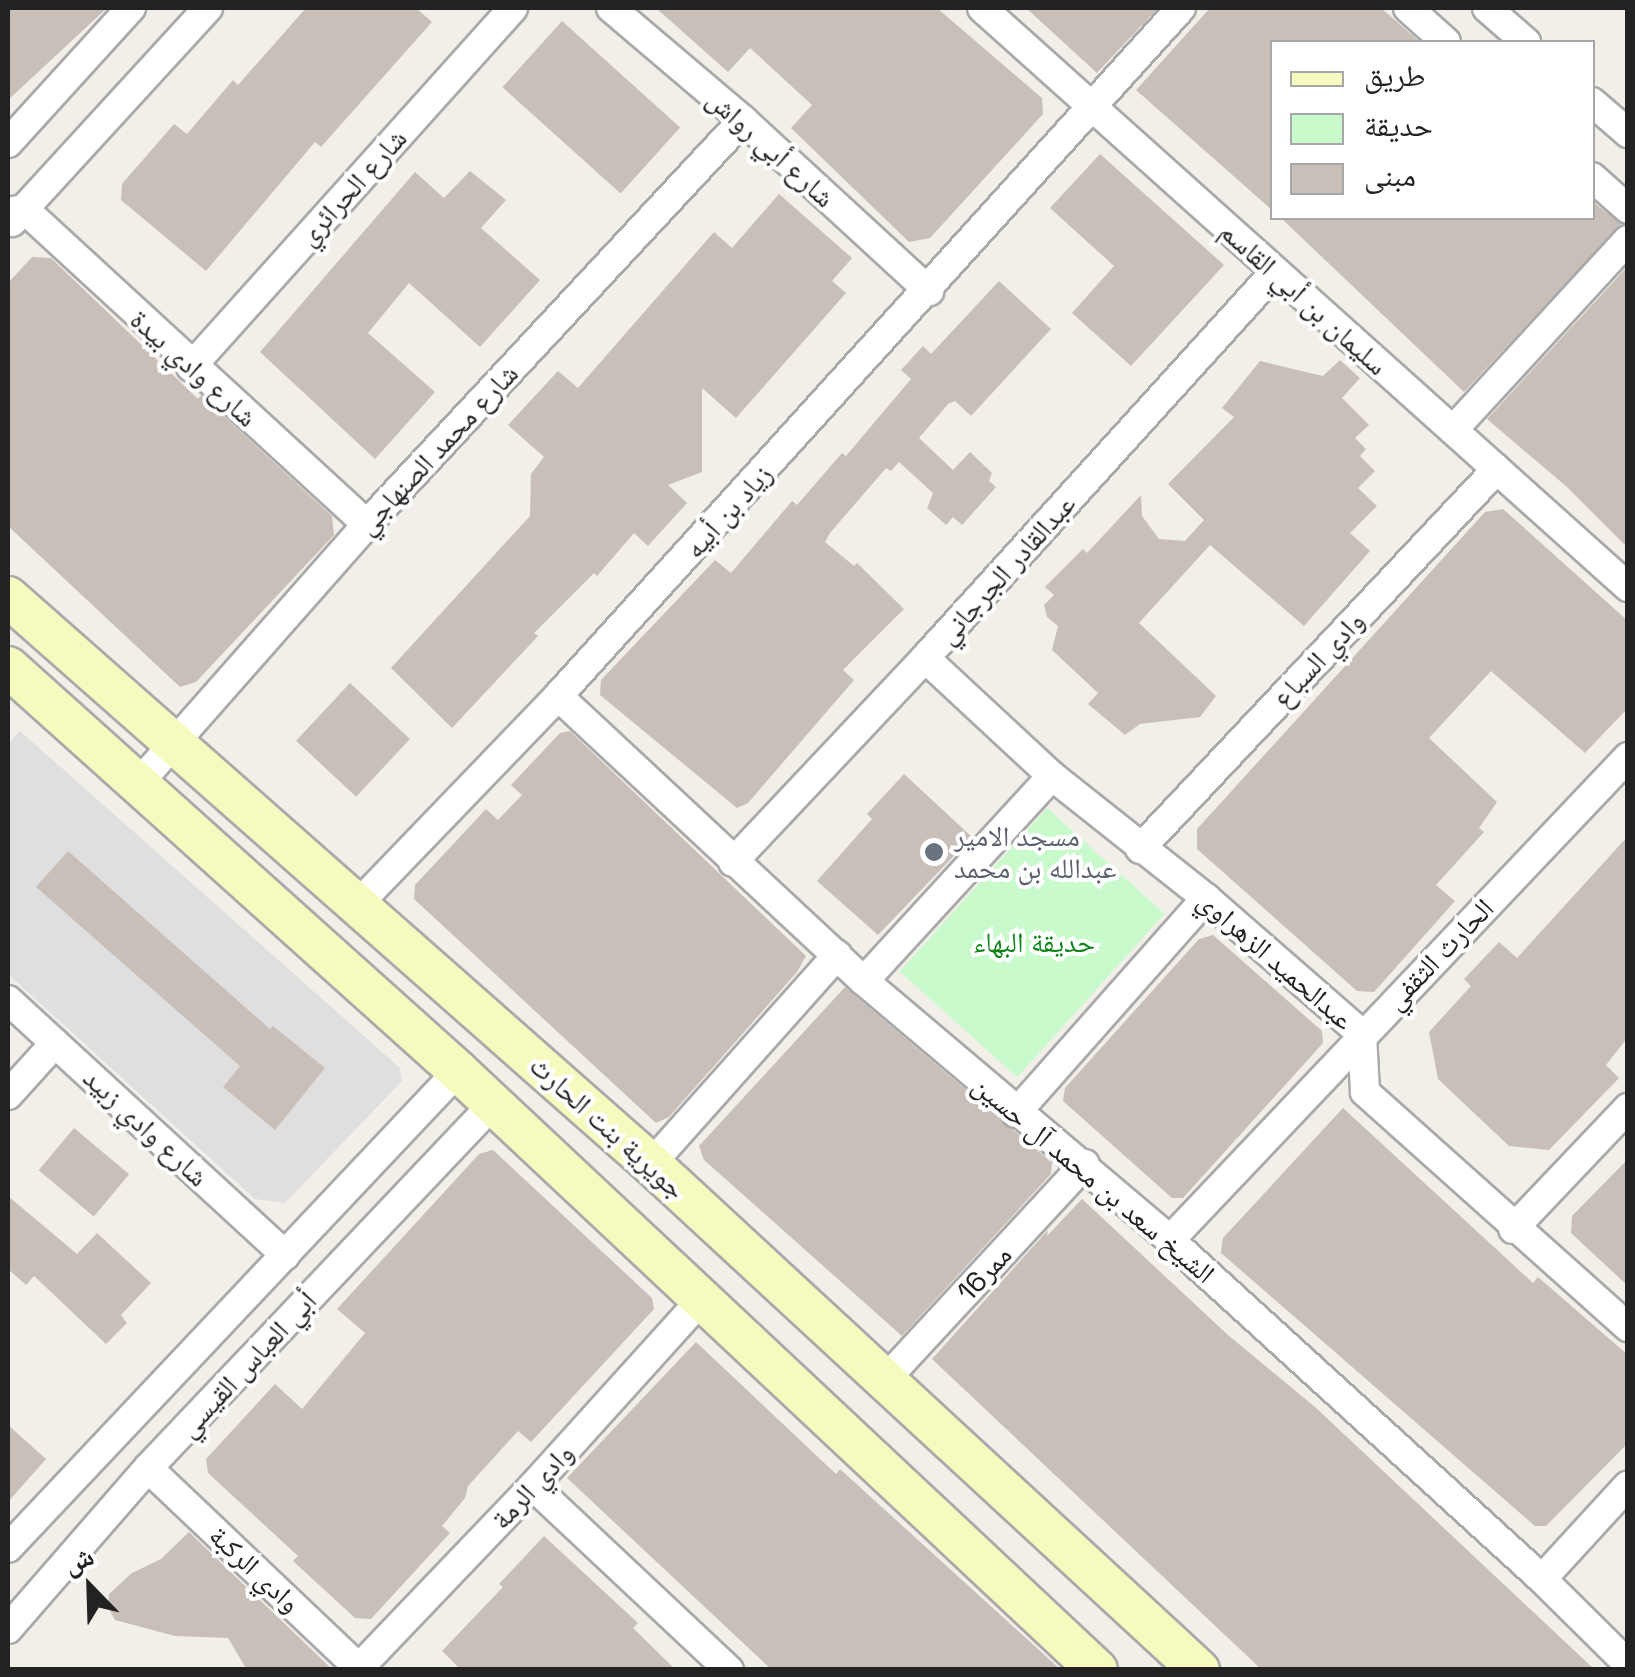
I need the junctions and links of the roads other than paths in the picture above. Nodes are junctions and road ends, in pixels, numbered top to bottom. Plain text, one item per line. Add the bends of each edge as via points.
1 (131, 8) edge
2 (208, 8) edge
3 (513, 8) edge
4 (610, 8) edge
5 (982, 8) edge
6 (1181, 8) edge
7 (1408, 8) edge
8 (1487, 8) edge
9 (1444, 40) edge
10 (1524, 40) edge
11 (1595, 105) edge
12 (1089, 108) junction
13 (743, 120) junction
14 (1628, 133) edge
15 (8, 143) edge
16 (1595, 180) edge
17 (1628, 209) edge
18 (13, 216) edge
19 (1628, 240) edge
20 (1275, 272) junction
21 (929, 291) junction
22 (191, 367) junction
23 (1453, 430) junction
24 (1497, 469) junction
25 (367, 524) junction
26 (1628, 588) edge
27 (8, 596) edge
28 (925, 658) junction
29 (13, 684) edge
30 (558, 696) junction
31 (174, 742) junction
32 (1628, 756) edge
33 (1052, 776) junction
34 (138, 784) junction
35 (1140, 849) junction
36 (733, 862) junction
37 (1206, 898) junction
38 (358, 904) junction
39 (837, 954) junction
40 (864, 981) junction
41 (8, 1000) edge
42 (1362, 1034) junction
43 (55, 1043) junction
44 (458, 1071) junction
45 (8, 1095) edge
46 (492, 1105) junction
47 (1628, 1108) edge
48 (1016, 1113) junction
49 (406, 1126) junction
50 (442, 1158) junction
51 (651, 1164) junction
52 (1086, 1164) junction
53 (1513, 1229) junction
54 (1170, 1240) junction
55 (284, 1254) junction
56 (701, 1300) junction
57 (1628, 1327) edge
58 (850, 1350) junction
59 (889, 1387) junction
60 (802, 1395) junction
61 (852, 1442) junction
62 (148, 1468) junction
63 (1628, 1485) edge
64 (534, 1486) junction
65 (8, 1548) edge
66 (1542, 1579) junction
67 (12, 1620) edge
68 (1628, 1664) edge
69 (360, 1669) edge
70 (728, 1670) edge
71 (1096, 1670) edge
72 (1199, 1670) edge

1 - 15 street
2 - 18 street
3 - 22 street, شارع الحرائري
4 - 13 street, شارع أبي رواش
5 - 12 street, سليمان بن أبي القاسم
6 - 12 street, زياد بن أبيه
7 - 9 street
8 - 10 street
11 - 14 street
12 - 20 street, سليمان بن أبي القاسم
12 - 21 street, زياد بن أبيه
13 - 21 street, شارع أبي رواش
13 - 25 street, شارع محمد الصنهاجي
16 - 17 street
18 - 22 street, شارع وادي بيدة
19 - 23 street
20 - 23 street, سليمان بن أبي القاسم
20 - 28 street, عبدالقادر الجرجاني
21 - 30 street, زياد بن أبيه
22 - 25 street, شارع وادي بيدة
23 - 24 street, سليمان بن أبي القاسم
24 - 26 street, سليمان بن أبي القاسم
24 - 35 street, وادي السباع
25 - 31 street, شارع محمد الصنهاجي
27 - 31 street, جويرية بنت الحارث
28 - 33 street, عبدالحميد الزهراوي
28 - 36 street, عبدالقادر الجرجاني
29 - 34 street
30 - 36 street, الشيخ سعد بن محمد آل حسين
30 - 38 street, زياد بن أبيه
31 - 34 street, شارع محمد الصنهاجي
31 - 38 street, جويرية بنت الحارث
32 - 42 street, الحارث الثقفي
33 - 35 street, عبدالحميد الزهراوي
33 - 40 street
34 - 44 street
35 - 37 street, عبدالحميد الزهراوي
36 - 39 street, الشيخ سعد بن محمد آل حسين
37 - 42 street, عبدالحميد الزهراوي
37 - 48 street
38 - 51 street, جويرية بنت الحارث
39 - 40 street, الشيخ سعد بن محمد آل حسين
39 - 51 street
40 - 48 street, الشيخ سعد بن محمد آل حسين
41 - 43 street, شارع وادي زبيد
42 - 53 street, عبدالحميد الزهراوي via 1365,1092
42 - 54 street, الحارث الثقفي
43 - 45 street
43 - 55 street, شارع وادي زبيد
44 - 46 street
44 - 49 street, أبي العباس القيسي
46 - 50 street, أبي العباس القيسي
46 - 56 street
47 - 53 street
48 - 52 street, الشيخ سعد بن محمد آل حسين
49 - 50 street via 422,1115 446,1122 449,1144
49 - 55 street, أبي العباس القيسي
50 - 62 street, أبي العباس القيسي
51 - 58 street, جويرية بنت الحارث
52 - 54 street, الشيخ سعد بن محمد آل حسين
52 - 59 street, ممر16
53 - 57 street, عبدالحميد الزهراوي
54 - 66 street, الشيخ سعد بن محمد آل حسين
55 - 65 street, أبي العباس القيسي
56 - 60 street
56 - 64 street, وادي الرمة
58 - 59 street, جويرية بنت الحارث
58 - 60 street via 850,1378 836,1397
59 - 61 street via 853,1399 842,1417
59 - 72 street, جويرية بنت الحارث
60 - 61 street
61 - 71 street
62 - 67 street, أبي العباس القيسي
62 - 69 street, وادي الركبة
63 - 66 street
64 - 69 street, وادي الرمة
64 - 70 street
66 - 68 street, الشيخ سعد بن محمد آل حسين

